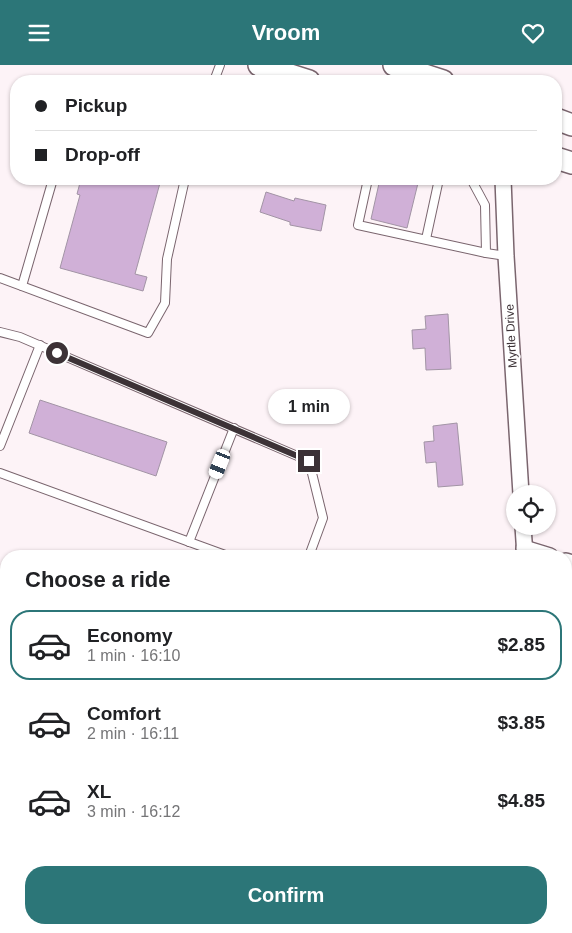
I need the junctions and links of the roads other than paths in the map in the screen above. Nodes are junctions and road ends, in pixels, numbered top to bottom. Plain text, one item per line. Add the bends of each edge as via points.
1 (259, 65) edge
2 (394, 65) edge
3 (290, 75) edge
4 (425, 75) edge
5 (51, 185) edge
6 (184, 185) edge
7 (367, 185) edge
8 (438, 185) edge
9 (475, 185) edge
10 (503, 185) edge
11 (486, 205) junction
12 (504, 205) junction
13 (426, 239) junction
14 (486, 253) junction
15 (506, 256) junction
16 (0, 278) edge
17 (22, 286) junction
18 (0, 332) edge
19 (40, 345) junction
20 (234, 428) junction
21 (0, 446) edge
22 (0, 473) edge
23 (520, 485) edge
24 (523, 535) edge
25 (189, 542) junction
26 (211, 550) edge
27 (311, 550) edge
28 (524, 550) edge

1 - 3 main road
2 - 4 main road
5 - 17 lane
6 - 17 lane via 167,259 166,303 148,333
7 - 13 lane via 358,225
8 - 13 lane
9 - 11 lane
10 - 12 street, Myrtle Drive
11 - 12 lane
11 - 14 lane
12 - 15 street, Myrtle Drive
13 - 14 lane
14 - 15 lane
15 - 23 street, Myrtle Drive
16 - 17 lane
18 - 19 lane
19 - 20 lane
19 - 21 lane
20 - 25 lane
20 - 27 lane via 309,461 323,518
22 - 25 lane
24 - 28 street
25 - 26 lane

